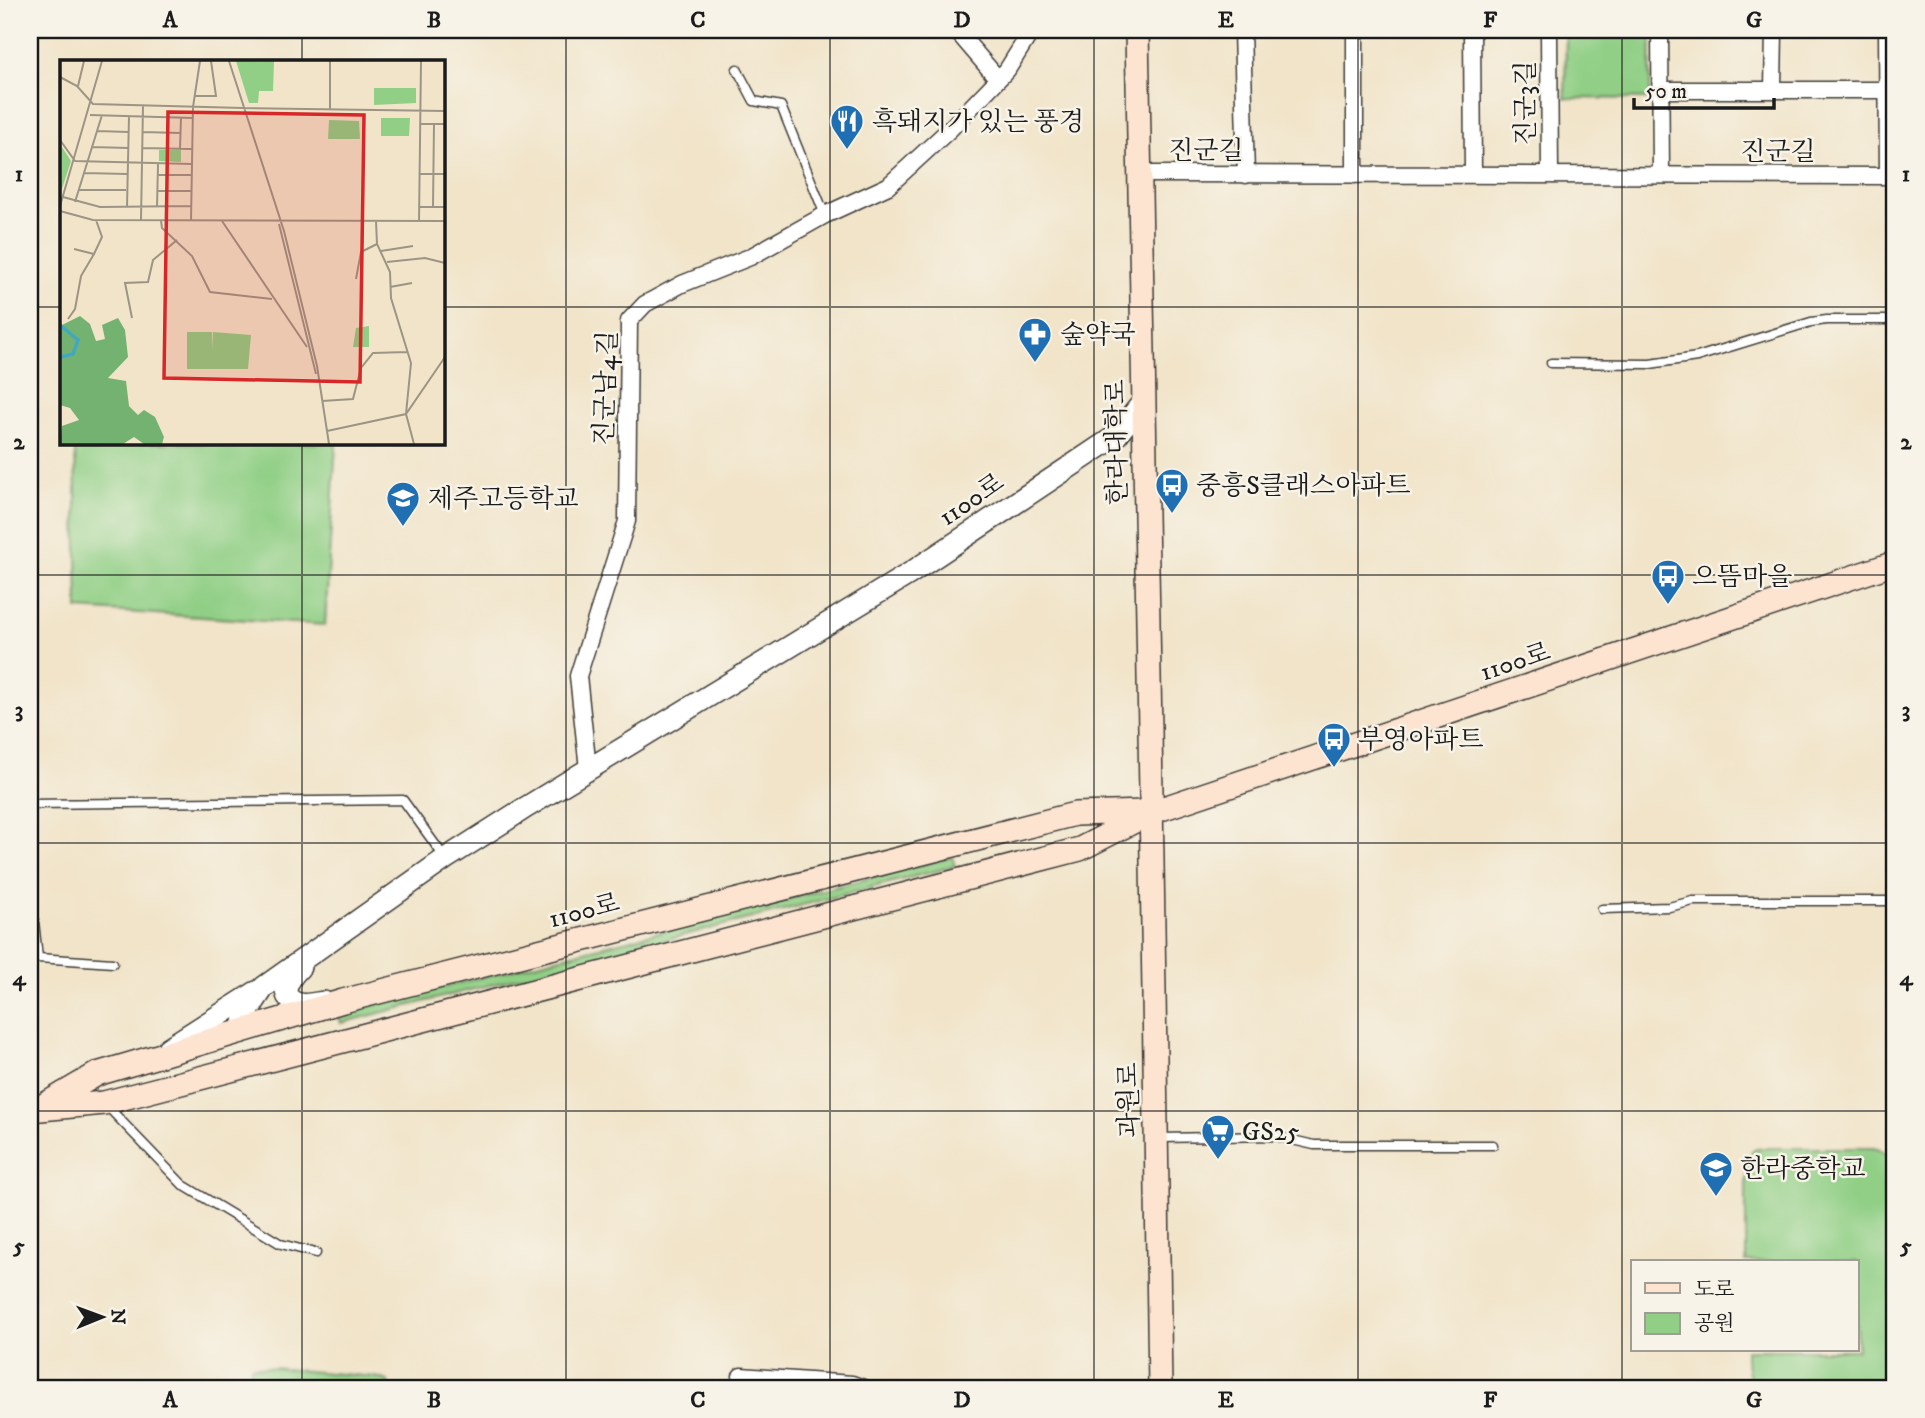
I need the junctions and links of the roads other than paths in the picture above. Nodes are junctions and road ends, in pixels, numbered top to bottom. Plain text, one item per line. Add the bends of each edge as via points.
1 (957, 30) edge
2 (1032, 30) edge
3 (1138, 30) edge
4 (1241, 30) edge
5 (1355, 30) edge
6 (1472, 30) edge
7 (1549, 30) edge
8 (1660, 30) edge
9 (1774, 30) edge
10 (1887, 30) edge
11 (737, 69) dead end
12 (998, 79) junction
13 (1660, 90) junction
14 (1773, 90) junction
15 (1887, 90) junction
16 (1140, 174) junction
17 (1246, 175) junction
18 (1355, 175) junction
19 (1473, 175) junction
20 (1550, 175) junction
21 (1661, 176) junction
22 (1891, 176) edge
23 (825, 215) junction
24 (1895, 320) edge
25 (1551, 363) dead end
26 (1143, 402) junction
27 (1895, 563) edge
28 (588, 769) junction
29 (30, 804) edge
30 (1153, 812) junction
31 (445, 859) junction
32 (30, 884) edge
33 (1895, 901) edge
34 (1602, 909) dead end
35 (324, 944) junction
36 (113, 963) dead end
37 (264, 986) junction
38 (343, 1001) junction
39 (241, 1032) junction
40 (152, 1058) junction
41 (250, 1063) junction
42 (104, 1103) junction
43 (35, 1108) edge
44 (1157, 1138) junction
45 (1493, 1144) dead end
46 (316, 1253) dead end
47 (741, 1376) dead end
48 (863, 1388) edge
49 (1160, 1388) edge

1 - 12 street
2 - 12 street, 진군남4길
3 - 16 main road, 한라대학로
4 - 17 street
5 - 18 street
6 - 19 street
7 - 20 street, 진군3길
8 - 13 street
9 - 14 street
10 - 15 street
11 - 23 lane via 754,101 781,106
12 - 23 street, 진군남4길 via 888,186
13 - 14 street
13 - 21 street
14 - 15 street
15 - 22 street
16 - 17 street, 진군길
16 - 26 main road, 한라대학로
17 - 18 street, 진군길
18 - 19 street, 진군길
19 - 20 street, 진군길
20 - 21 street, 진군길
21 - 22 street, 진군길
23 - 28 street, 진군남4길 via 750,257 645,304 629,321 626,521 578,676
24 - 25 lane via 1811,322 1697,357 1650,364
26 - 28 street, 1100로 via 1116,436 909,574
26 - 30 main road, 한라대학로
27 - 30 main road, 1100로
28 - 31 street, 1100로
29 - 31 lane via 404,800
30 - 38 main road, 1100로 via 1075,814
30 - 41 main road, 1100로 via 1080,849
30 - 44 main road, 과원로
31 - 35 street, 1100로
32 - 36 lane via 38,958
33 - 34 lane via 1693,901 1669,907
35 - 37 street
35 - 38 street via 290,977 287,993 294,1003
37 - 39 street
37 - 40 street
38 - 39 main road, 1100로
39 - 40 main road, 1100로
39 - 41 main road
40 - 43 main road, 1100로 via 97,1074
41 - 42 main road, 1100로
42 - 43 main road, 1100로
42 - 46 lane via 183,1185 281,1244
44 - 45 lane via 1275,1136 1314,1145
44 - 49 main road, 과원로
47 - 48 street

